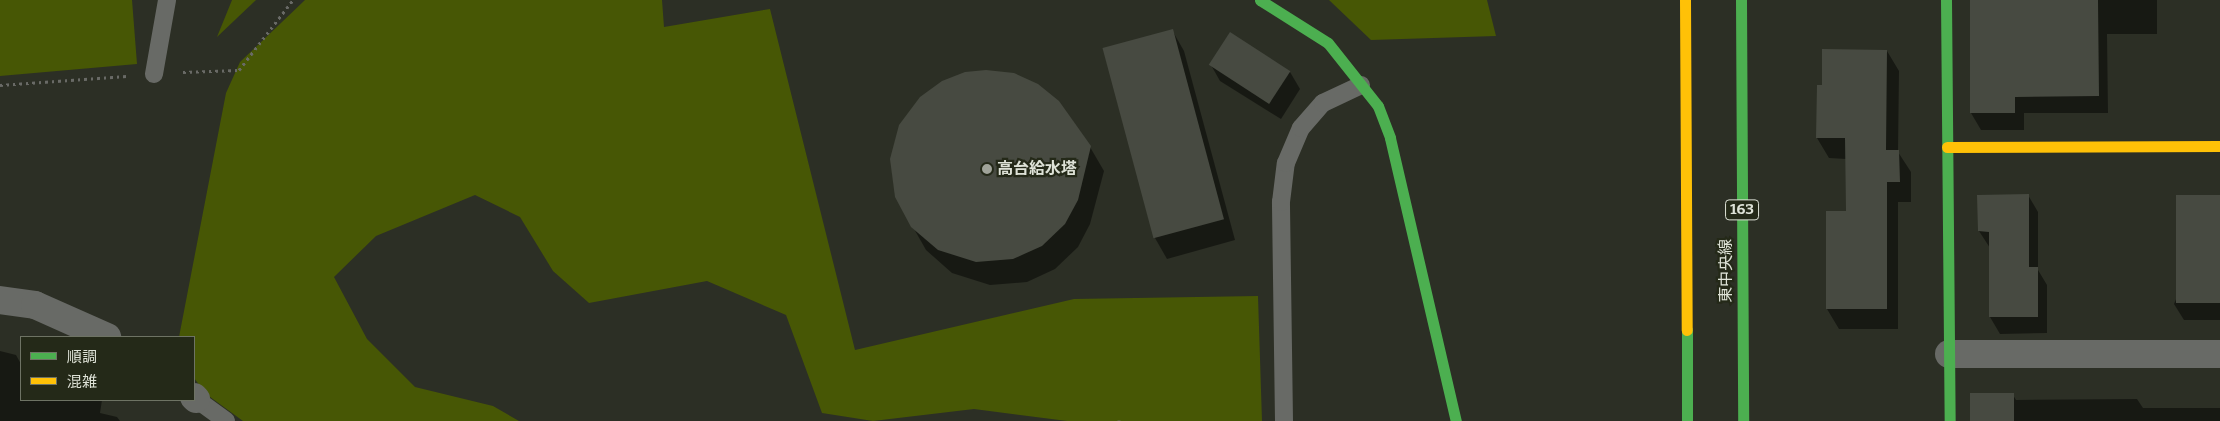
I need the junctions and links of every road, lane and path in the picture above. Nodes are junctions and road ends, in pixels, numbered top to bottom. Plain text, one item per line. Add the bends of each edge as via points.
1 (167, 0) edge
2 (1260, 0) edge
3 (1685, 0) edge
4 (1741, 0) edge
5 (1946, 0) edge
6 (154, 74) dead end
7 (1361, 85) junction
8 (2220, 146) edge
9 (1947, 147) junction
10 (0, 300) edge
11 (105, 336) edge
12 (1949, 354) junction
13 (2220, 354) edge
14 (195, 398) edge
15 (226, 421) edge
16 (1284, 421) edge
17 (1456, 421) edge
18 (1687, 421) edge
19 (1743, 421) edge
20 (1950, 421) edge

1 - 6 lane
2 - 7 main road via 1328,43
3 - 18 main road
4 - 19 main road, 東中央線 / 163
5 - 9 main road
7 - 16 lane via 1322,103 1301,128 1286,162 1281,202
7 - 17 main road via 1378,106 1390,138
8 - 9 main road
9 - 12 main road
10 - 11 street via 35,305
12 - 13 street
12 - 20 main road
14 - 15 lane

